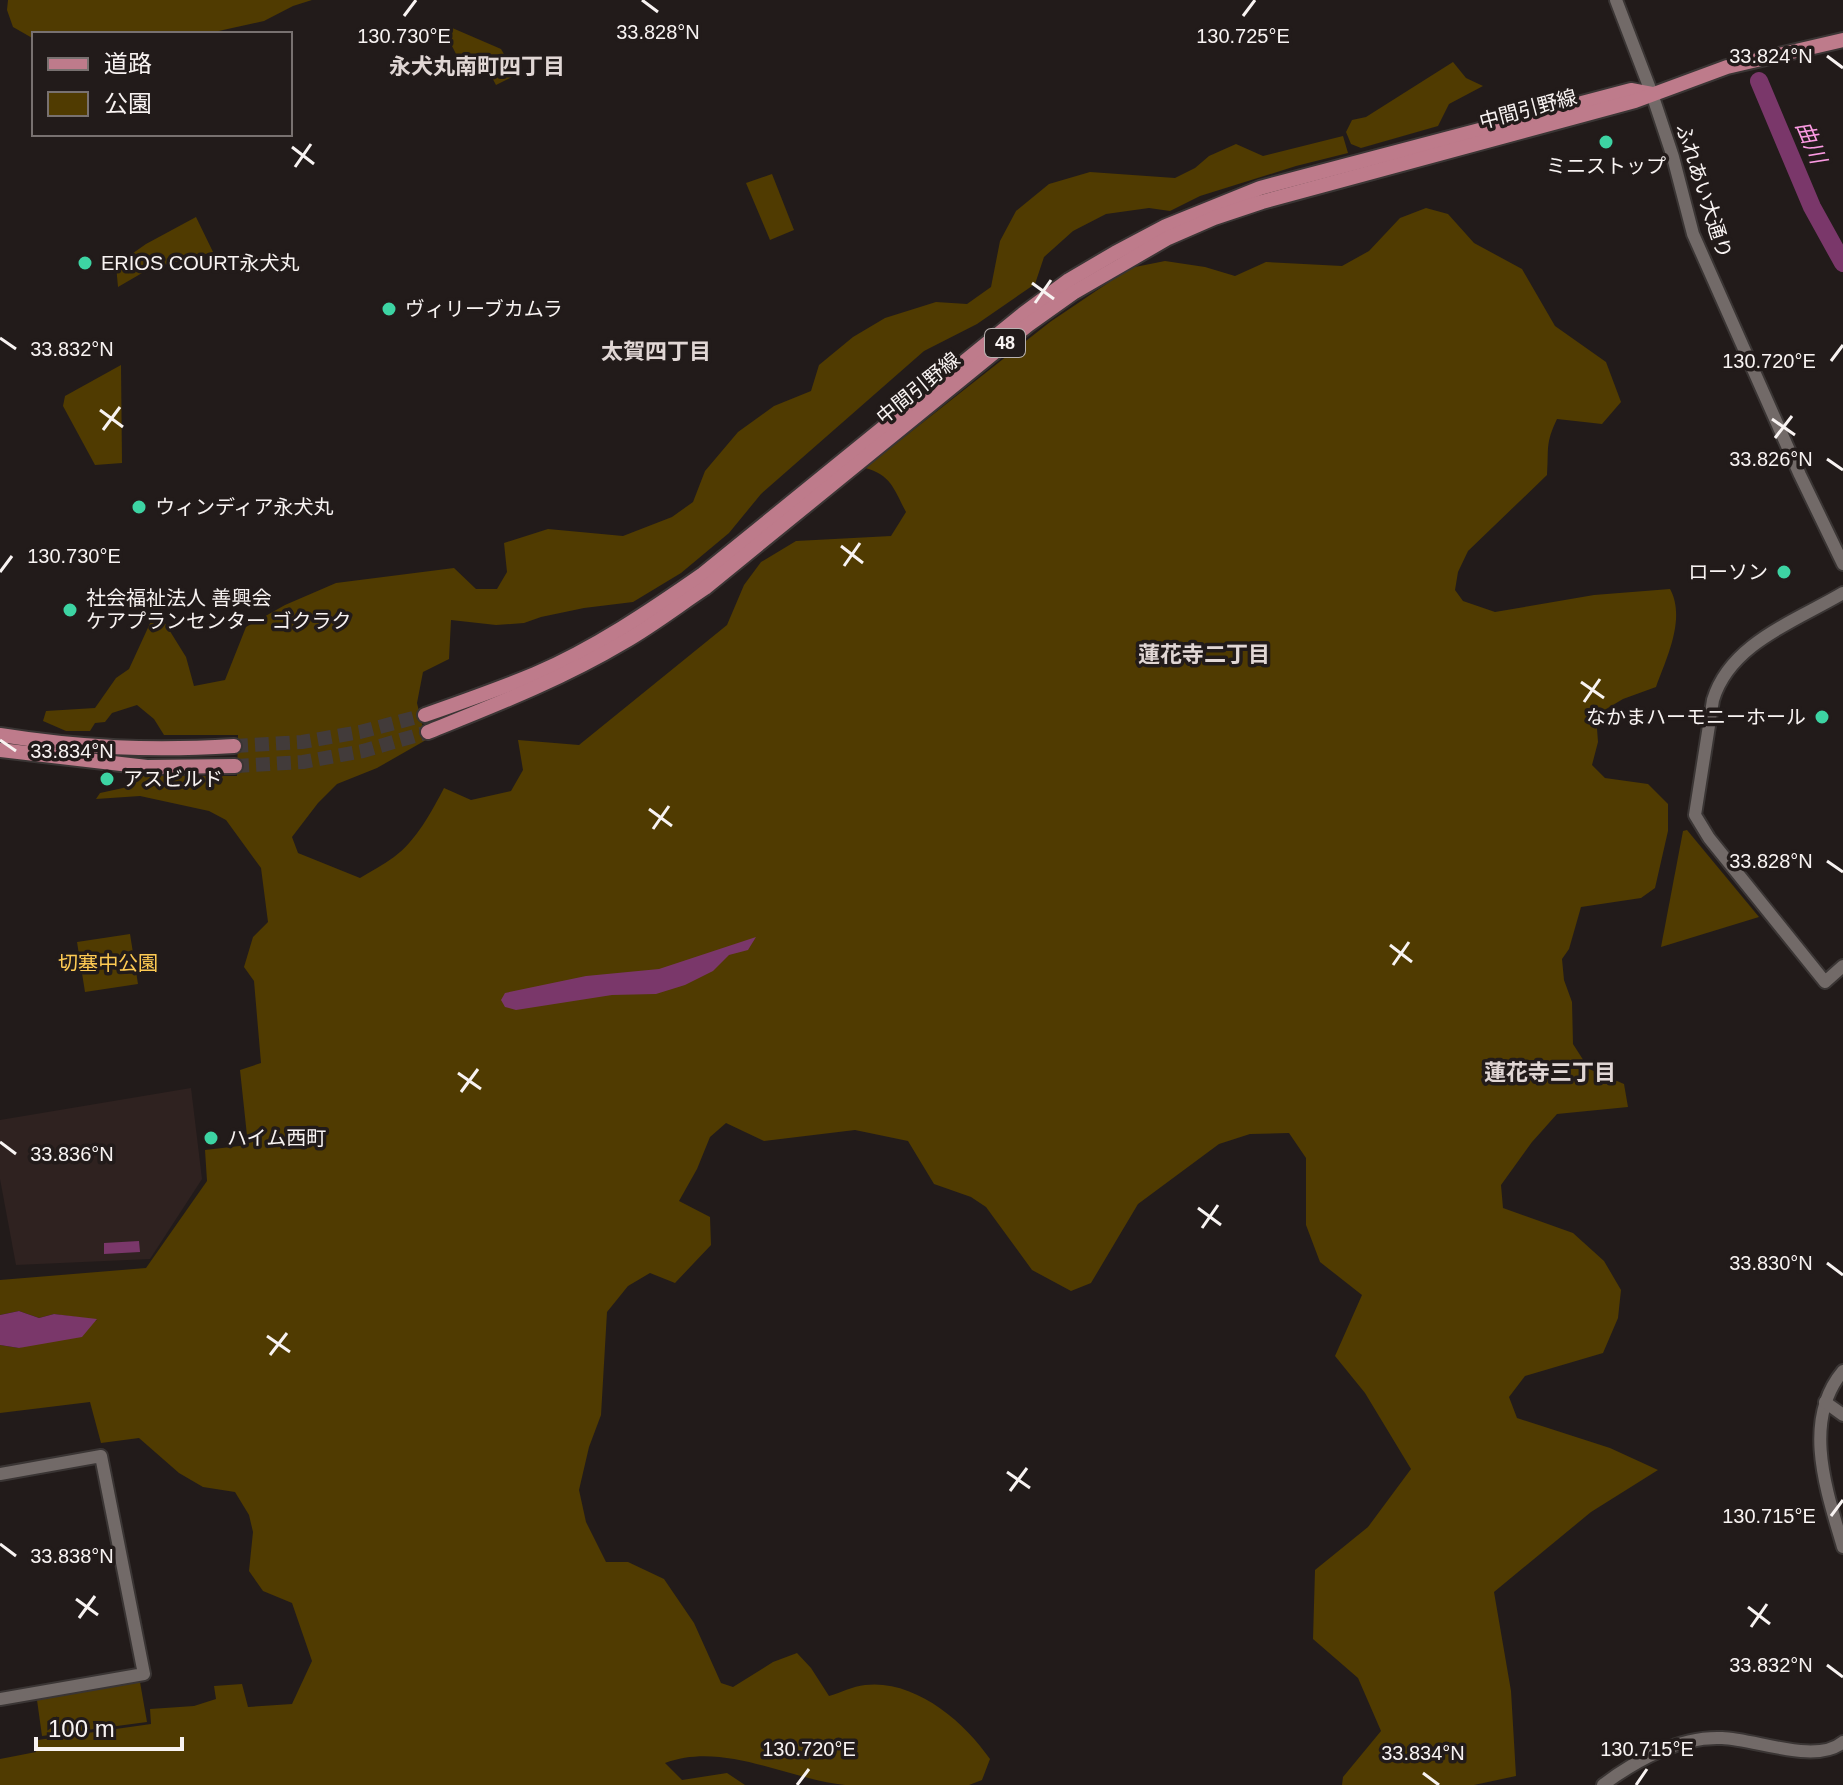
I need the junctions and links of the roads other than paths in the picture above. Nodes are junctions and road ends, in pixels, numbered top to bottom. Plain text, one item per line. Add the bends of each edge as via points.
1 (1616, 0) edge
2 (1843, 40) edge
3 (1652, 94) junction
4 (1843, 564) edge
5 (1843, 593) edge
6 (425, 715) tunnel mouth
7 (428, 732) tunnel mouth
8 (0, 735) edge
9 (234, 746) tunnel mouth
10 (0, 750) edge
11 (235, 766) tunnel mouth
12 (1843, 966) edge
13 (1843, 1371) edge
14 (1825, 1402) junction
15 (1843, 1415) edge
16 (0, 1474) edge
17 (1843, 1547) edge
18 (0, 1699) edge
19 (1843, 1742) edge
20 (1603, 1785) edge

1 - 3 street, ふれあい大通り
2 - 3 main road, 中間引野線 / 48 via 1739,65
3 - 4 street, ふれあい大通り via 1705,264
3 - 6 main road, 中間引野線 / 48 via 1631,90 1260,188 1166,226 1057,289 703,574 623,629 537,673
3 - 7 main road, 中間引野線 / 48 via 1262,202 1168,238 1028,325 705,588 662,617 539,686
5 - 12 street via 1750,646 1727,669 1713,700 1695,815 1825,982
8 - 9 main road via 88,747
10 - 11 main road via 147,767
13 - 14 street
14 - 15 street
14 - 17 street via 1822,1474
16 - 18 street via 101,1456 144,1674
19 - 20 street via 1818,1753 1722,1738 1693,1740 1657,1752

